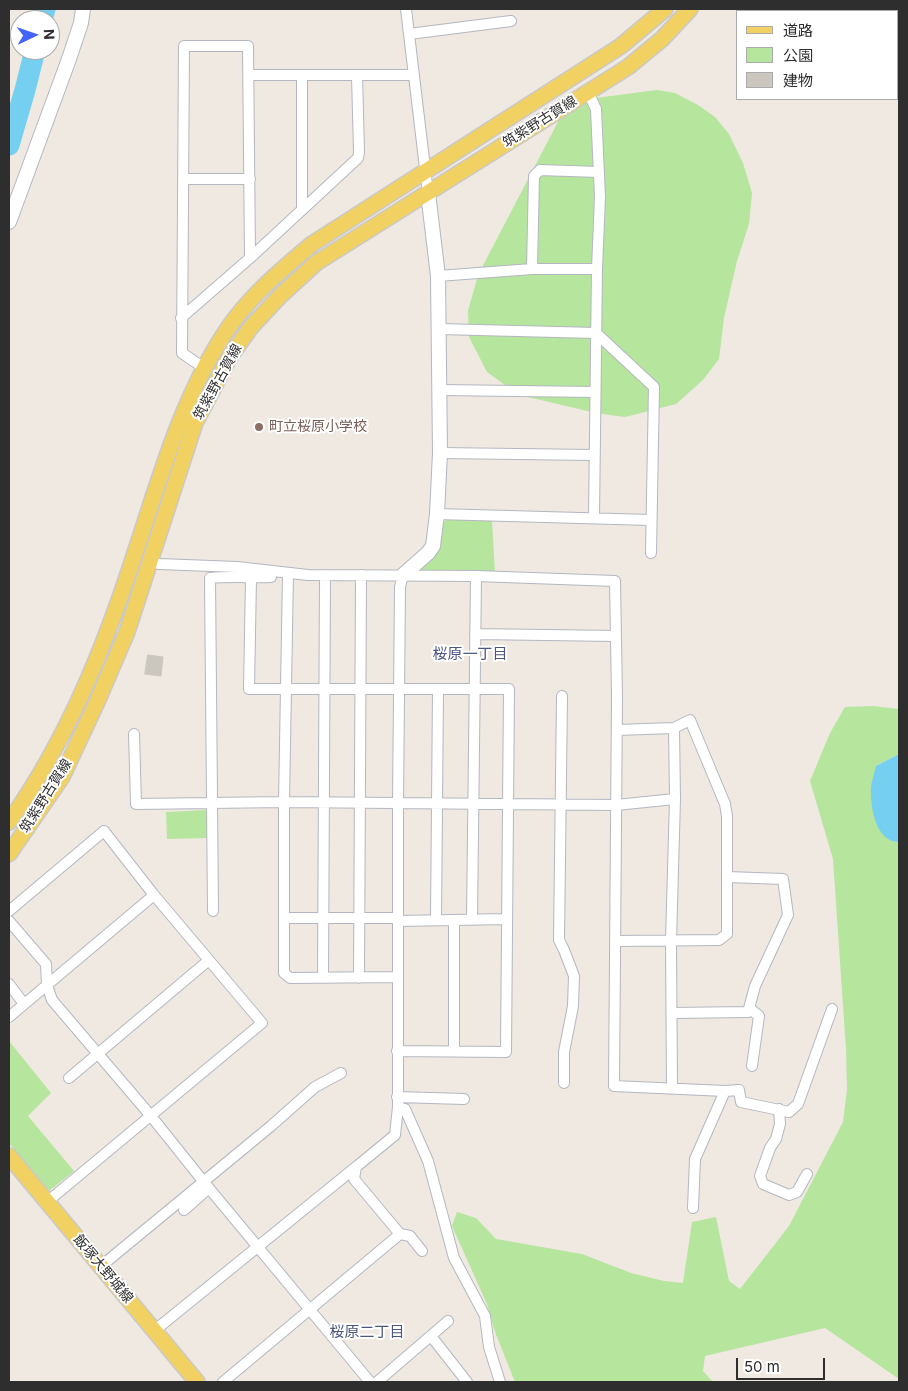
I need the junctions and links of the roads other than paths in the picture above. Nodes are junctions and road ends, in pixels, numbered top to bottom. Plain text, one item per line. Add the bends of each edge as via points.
1 (83, 9) edge
2 (406, 9) edge
3 (665, 9) edge
4 (690, 9) edge
5 (511, 21) dead end
6 (408, 34) junction
7 (249, 75) junction
8 (302, 75) junction
9 (357, 75) junction
10 (414, 75) junction
11 (588, 92) junction
12 (425, 170) junction
13 (598, 172) junction
14 (183, 179) junction
15 (250, 179) junction
16 (428, 193) junction
17 (302, 210) junction
18 (9, 222) edge
19 (250, 258) junction
20 (532, 269) junction
21 (597, 269) junction
22 (438, 276) junction
23 (181, 318) junction
24 (439, 329) junction
25 (596, 333) junction
26 (204, 368) junction
27 (439, 390) junction
28 (595, 392) junction
29 (440, 453) junction
30 (594, 455) junction
31 (437, 514) junction
32 (594, 517) junction
33 (651, 520) junction
34 (651, 553) dead end
35 (149, 561) junction
36 (272, 571) junction
37 (288, 573) junction
38 (325, 575) junction
39 (361, 575) junction
40 (403, 575) junction
41 (476, 576) junction
42 (251, 578) junction
43 (475, 634) junction
44 (616, 636) junction
45 (286, 690) junction
46 (324, 690) junction
47 (360, 690) junction
48 (399, 690) junction
49 (438, 690) junction
50 (474, 690) junction
51 (562, 696) dead end
52 (674, 728) junction
53 (617, 730) junction
54 (134, 734) dead end
55 (675, 799) junction
56 (284, 802) junction
57 (324, 802) junction
58 (360, 802) junction
59 (212, 803) junction
60 (398, 803) junction
61 (437, 803) junction
62 (472, 803) junction
63 (509, 803) junction
64 (561, 804) junction
65 (616, 805) junction
66 (9, 822) edge
67 (9, 854) edge
68 (727, 877) junction
69 (154, 895) junction
70 (9, 911) edge
71 (213, 911) dead end
72 (285, 918) junction
73 (323, 918) junction
74 (359, 918) junction
75 (398, 919) junction
76 (507, 919) junction
77 (436, 920) junction
78 (454, 920) junction
79 (472, 920) junction
80 (9, 921) edge
81 (616, 941) junction
82 (671, 941) junction
83 (209, 960) junction
84 (323, 978) junction
85 (359, 978) junction
86 (397, 978) junction
87 (9, 984) edge
88 (47, 985) junction
89 (24, 1004) junction
90 (749, 1008) junction
91 (832, 1009) dead end
92 (672, 1013) junction
93 (9, 1017) edge
94 (397, 1052) junction
95 (454, 1052) junction
96 (98, 1054) junction
97 (752, 1066) dead end
98 (341, 1073) dead end
99 (69, 1078) dead end
100 (564, 1083) dead end
101 (672, 1087) junction
102 (725, 1091) junction
103 (464, 1099) dead end
104 (398, 1102) junction
105 (779, 1110) junction
106 (151, 1116) junction
107 (9, 1156) edge
108 (356, 1167) junction
109 (807, 1174) dead end
110 (206, 1185) junction
111 (47, 1202) junction
112 (693, 1208) dead end
113 (184, 1210) dead end
114 (400, 1234) junction
115 (257, 1247) junction
116 (422, 1251) dead end
117 (100, 1267) junction
118 (310, 1310) junction
119 (448, 1321) dead end
120 (154, 1331) junction
121 (431, 1336) junction
122 (197, 1382) edge
123 (223, 1382) edge
124 (370, 1382) edge
125 (377, 1382) edge
126 (467, 1382) edge
127 (500, 1382) edge

1 - 18 street via 69,59
2 - 6 street
3 - 12 main road, 筑紫野古賀線 via 621,46
4 - 11 main road, 筑紫野古賀線 via 628,67
5 - 6 street
6 - 10 street
7 - 8 street
7 - 14 street via 248,46 184,46
7 - 15 street
8 - 9 street
8 - 17 street
9 - 10 street
9 - 17 street via 358,158
10 - 12 street
11 - 13 street via 596,109
11 - 16 main road, 筑紫野古賀線
12 - 16 street
12 - 26 main road, 筑紫野古賀線 via 312,244 275,275 243,308
13 - 20 street via 540,170 534,176
13 - 21 street
14 - 15 street
14 - 23 street
15 - 19 street
16 - 22 street
16 - 35 main road, 筑紫野古賀線 via 316,263 251,327 229,358 195,423
17 - 19 street
19 - 23 street
20 - 21 street
20 - 22 street
21 - 25 street
22 - 24 street
23 - 26 street via 182,353
24 - 25 street
24 - 27 street
25 - 28 street
25 - 33 street via 654,387
26 - 66 main road, 筑紫野古賀線 via 175,434 86,685 32,787
27 - 28 street
27 - 29 street
28 - 30 street
29 - 30 street
29 - 31 street
30 - 32 street
31 - 32 street
31 - 40 street via 434,546
32 - 33 street
33 - 34 street
35 - 36 street
35 - 67 main road, 筑紫野古賀線 via 127,632 66,779
36 - 37 street
36 - 42 street via 271,576
37 - 38 street
37 - 45 street
38 - 39 street
38 - 46 street
39 - 40 street
39 - 47 street
40 - 41 street
40 - 48 street via 400,587
41 - 43 street
41 - 44 street via 616,581
42 - 45 street via 249,689
42 - 59 street via 210,578
43 - 44 street
43 - 50 street
44 - 53 street
45 - 46 street
45 - 56 street
46 - 47 street
46 - 57 street
47 - 48 street
47 - 58 street
48 - 49 street
48 - 60 street
49 - 50 street
49 - 61 street
50 - 62 street
50 - 63 street via 509,689
51 - 64 street
52 - 53 street
52 - 55 street
52 - 68 street via 690,720 725,804
53 - 65 street
54 - 59 street via 136,804
55 - 65 street
55 - 82 street
56 - 57 street
56 - 59 street
56 - 72 street
57 - 58 street
57 - 73 street
58 - 60 street
58 - 74 street
59 - 71 street
60 - 61 street
60 - 75 street
61 - 62 street
61 - 77 street
62 - 63 street
62 - 79 street
63 - 64 street
63 - 76 street
64 - 65 street
64 - 100 street via 559,940 574,976 573,1006 564,1052
65 - 81 street
68 - 82 street via 727,934 719,940
68 - 90 street via 783,879 788,915 755,986
69 - 70 street via 104,831
69 - 83 street
69 - 88 street
72 - 73 street
72 - 84 street via 284,973 290,978
73 - 74 street
73 - 84 street
74 - 75 street
74 - 85 street
75 - 77 street
75 - 86 street
76 - 79 street
76 - 95 street via 506,1052
77 - 78 street
78 - 79 street
78 - 95 street
80 - 88 street via 46,964
81 - 82 street
81 - 101 street via 614,1086
82 - 92 street
83 - 96 street
83 - 106 street via 262,1023
84 - 85 street
85 - 86 street
86 - 94 street
87 - 89 street
88 - 89 street
88 - 96 street via 52,1000
89 - 93 street
90 - 92 street via 748,1012
90 - 97 street via 760,1016
91 - 105 street via 798,1104 789,1112
92 - 101 street
94 - 95 street
94 - 104 street
96 - 99 street
96 - 106 street
98 - 110 street via 315,1087
101 - 102 street
102 - 105 street via 739,1090 741,1102
102 - 112 street via 695,1159
103 - 104 street
104 - 108 street via 395,1134
104 - 127 street via 405,1110 428,1161 454,1258 485,1316 489,1347
105 - 109 street via 780,1124 760,1176 762,1184 789,1195 797,1192
106 - 110 street
106 - 111 street
107 - 111 main road, 飯塚大野城線
108 - 114 street via 354,1180
108 - 115 street
110 - 113 street
110 - 115 street
110 - 117 street
111 - 117 main road, 飯塚大野城線
114 - 116 street via 410,1236
114 - 118 street
115 - 118 street
115 - 120 street
117 - 120 main road, 飯塚大野城線
118 - 123 street
118 - 124 street
119 - 121 street
120 - 122 main road, 飯塚大野城線
121 - 125 street
121 - 126 street

